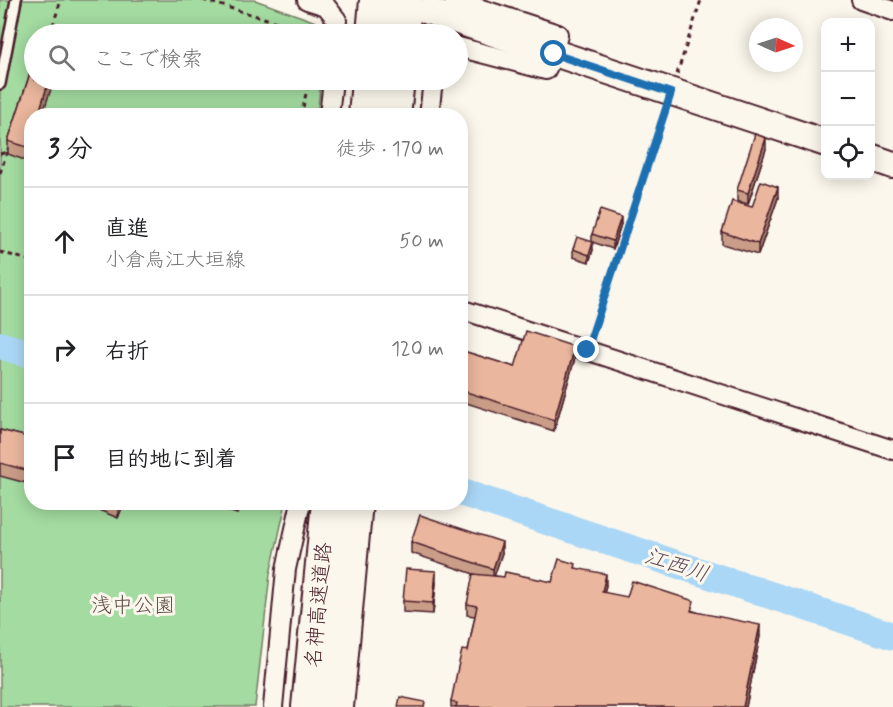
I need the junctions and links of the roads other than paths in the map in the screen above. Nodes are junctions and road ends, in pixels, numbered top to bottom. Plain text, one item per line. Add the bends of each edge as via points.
1 (16, 0) edge
2 (307, 0) edge
3 (376, 0) edge
4 (454, 0) edge
5 (861, 0) edge
6 (417, 6) edge
7 (893, 11) edge
8 (337, 24) edge
9 (374, 24) edge
10 (407, 24) edge
11 (5, 31) edge
12 (468, 50) edge
13 (554, 54) junction
14 (0, 84) edge
15 (332, 90) edge
16 (368, 90) edge
17 (397, 90) edge
18 (432, 90) edge
19 (330, 108) edge
20 (366, 108) edge
21 (395, 108) edge
22 (430, 108) edge
23 (821, 142) edge
24 (875, 160) edge
25 (893, 165) edge
26 (468, 312) edge
27 (893, 450) edge
28 (299, 510) edge
29 (327, 510) edge
30 (355, 510) edge
31 (273, 707) edge
32 (308, 707) edge
33 (337, 707) edge

1 - 11 lane
2 - 8 street via 326,6
3 - 9 highway
4 - 13 street via 558,34
5 - 7 street
6 - 10 highway
6 - 13 main road
11 - 14 lane
12 - 13 street via 546,70
13 - 23 main road
15 - 19 street
16 - 20 highway
17 - 21 highway
18 - 22 street
24 - 25 main road
26 - 27 street
28 - 31 street via 286,569
29 - 32 highway, 名神高速道路
30 - 33 highway, 名神高速道路

